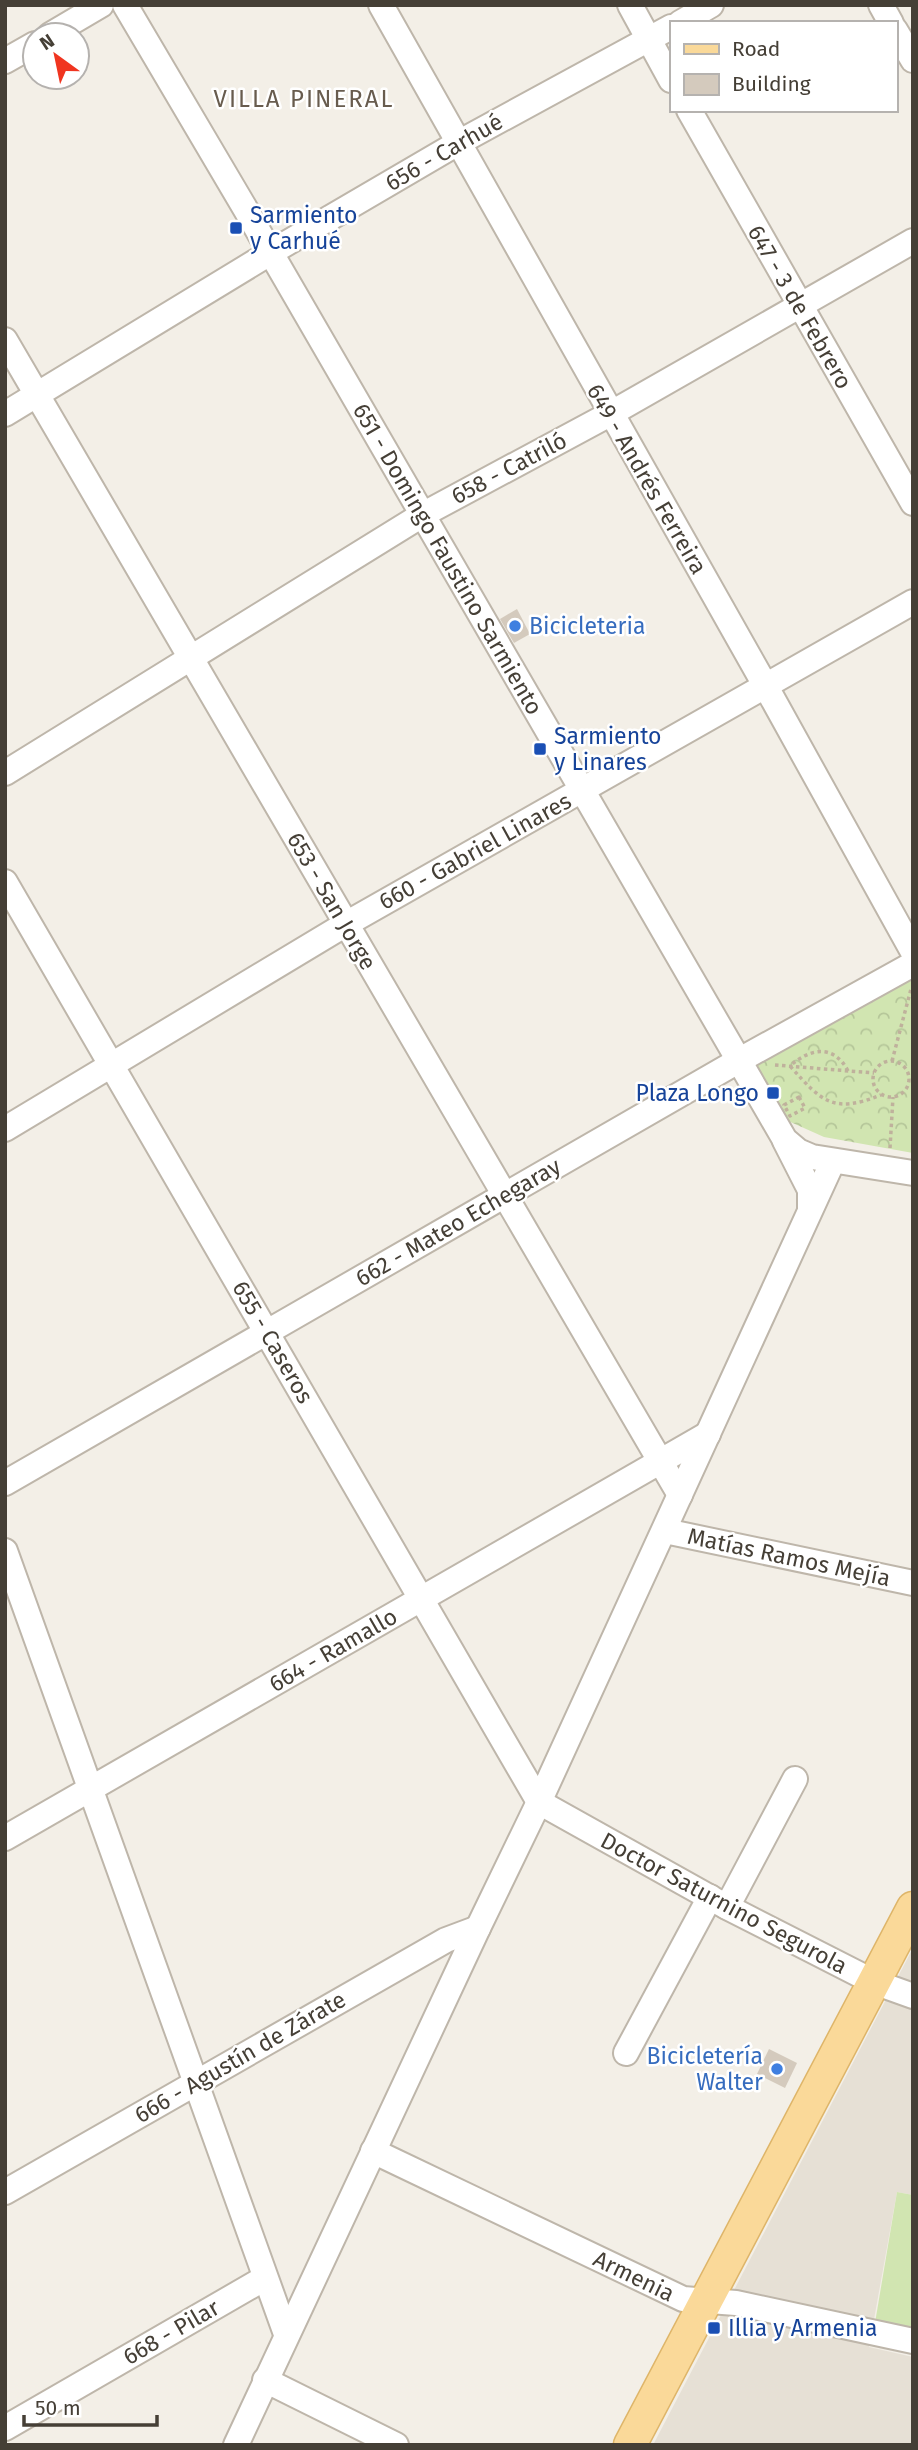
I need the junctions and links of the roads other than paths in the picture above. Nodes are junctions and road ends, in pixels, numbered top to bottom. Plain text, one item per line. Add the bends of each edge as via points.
1 (102, 5) edge
2 (125, 5) edge
3 (381, 5) edge
4 (629, 5) edge
5 (711, 5) edge
6 (881, 5) edge
7 (74, 21) edge
8 (683, 21) edge
9 (890, 21) edge
10 (670, 28) edge
11 (897, 33) edge
12 (649, 40) junction
13 (21, 52) edge
14 (913, 60) edge
15 (5, 61) edge
16 (670, 78) edge
17 (689, 112) edge
18 (458, 143) junction
19 (913, 241) edge
20 (270, 253) junction
21 (800, 306) junction
22 (5, 341) edge
23 (37, 395) junction
24 (5, 414) edge
25 (610, 414) junction
26 (913, 503) edge
27 (422, 515) junction
28 (913, 601) edge
29 (191, 660) junction
30 (765, 685) junction
31 (5, 772) edge
32 (581, 791) junction
33 (5, 883) edge
34 (346, 924) junction
35 (913, 952) edge
36 (913, 964) edge
37 (738, 1061) junction
38 (112, 1066) junction
39 (5, 1129) edge
40 (785, 1140) junction
41 (833, 1161) junction
42 (901, 1170) edge
43 (505, 1196) junction
44 (810, 1209) junction
45 (266, 1332) junction
46 (708, 1434) junction
47 (661, 1462) junction
48 (5, 1483) edge
49 (680, 1495) junction
50 (665, 1531) junction
51 (5, 1551) edge
52 (913, 1583) edge
53 (423, 1598) junction
54 (795, 1779) dead end
55 (90, 1789) junction
56 (539, 1802) junction
57 (5, 1838) edge
58 (719, 1902) junction
59 (913, 1908) edge
60 (478, 1928) junction
61 (874, 1982) junction
62 (913, 1996) edge
63 (626, 2053) dead end
64 (195, 2083) junction
65 (373, 2151) junction
66 (5, 2192) edge
67 (265, 2278) junction
68 (705, 2302) junction
69 (286, 2334) junction
70 (913, 2341) edge
71 (265, 2380) junction
72 (5, 2428) edge
73 (236, 2445) edge
74 (396, 2445) edge
75 (630, 2445) edge

1 - 7 street
2 - 20 street, 651 - Domingo Faustino Sarmiento
3 - 18 street, 649 - Andrés Ferreira
4 - 12 street
5 - 8 street
6 - 9 street
10 - 12 street, 656 - Carhué
11 - 14 street
12 - 16 street
12 - 18 street, 656 - Carhué
13 - 15 street
17 - 21 street, 647 - 3 de Febrero
18 - 20 street, 656 - Carhué
18 - 25 street, 649 - Andrés Ferreira
19 - 21 street, 658 - Catriló
20 - 23 street, 656 - Carhué
20 - 27 street, 651 - Domingo Faustino Sarmiento
21 - 25 street, 658 - Catriló
21 - 26 street, 647 - 3 de Febrero
22 - 23 street, 653 - San Jorge
23 - 24 street, 656 - Carhué
23 - 29 street, 653 - San Jorge
25 - 27 street, 658 - Catriló
25 - 30 street, 649 - Andrés Ferreira
27 - 29 street, 658 - Catriló
27 - 32 street, 651 - Domingo Faustino Sarmiento
28 - 30 street, 660 - Gabriel Linares
29 - 31 street, 658 - Catriló
29 - 34 street, 653 - San Jorge
30 - 32 street, 660 - Gabriel Linares
30 - 35 street, 649 - Andrés Ferreira
32 - 34 street, 660 - Gabriel Linares
32 - 37 street, 651 - Domingo Faustino Sarmiento
33 - 38 street, 655 - Caseros
34 - 38 street, 660 - Gabriel Linares
34 - 43 street, 653 - San Jorge
36 - 37 street, 662 - Mateo Echegaray
37 - 40 street, 651 - Domingo Faustino Sarmiento
37 - 43 street, 662 - Mateo Echegaray
38 - 39 street, 660 - Gabriel Linares
38 - 45 street, 655 - Caseros
40 - 41 street via 798,1151
40 - 44 street, 651 - Domingo Faustino Sarmiento via 810,1190
41 - 42 street
41 - 44 street
43 - 45 street, 662 - Mateo Echegaray
43 - 47 street, 653 - San Jorge
44 - 46 street
45 - 48 street, 662 - Mateo Echegaray
45 - 53 street, 655 - Caseros
46 - 47 street, 664 - Ramallo
46 - 49 street
47 - 49 street
47 - 53 street, 664 - Ramallo
49 - 50 street
50 - 52 street, Matías Ramos Mejía
50 - 56 street
51 - 55 street
53 - 55 street, 664 - Ramallo
53 - 56 street, 655 - Caseros
54 - 58 street
55 - 57 street, 664 - Ramallo
55 - 64 street
56 - 58 street, Doctor Saturnino Segurola
56 - 60 street
58 - 61 street, Doctor Saturnino Segurola
58 - 63 street
59 - 61 main road
60 - 64 street, 666 - Agustín de Zárate via 446,1940
60 - 65 street
61 - 62 street, Doctor Saturnino Segurola
61 - 68 main road
64 - 66 street, 666 - Agustín de Zárate
64 - 67 street
65 - 68 street, Armenia via 683,2299
65 - 69 street
67 - 69 street
67 - 72 street, 668 - Pilar
68 - 70 street, Armenia via 736,2303
68 - 75 main road
69 - 71 street
71 - 73 street
71 - 74 street

